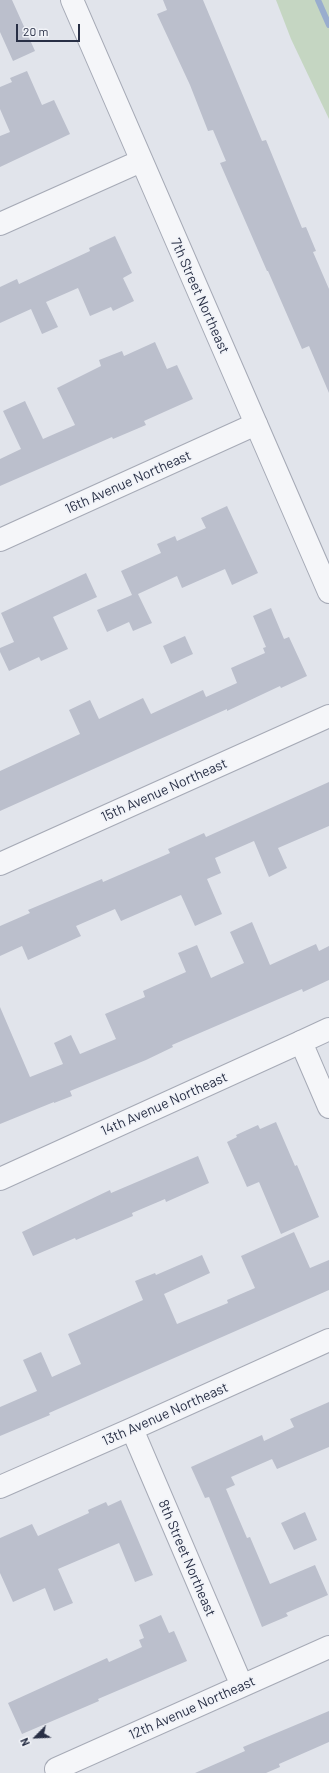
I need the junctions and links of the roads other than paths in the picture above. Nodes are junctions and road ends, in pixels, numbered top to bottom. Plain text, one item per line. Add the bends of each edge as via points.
1 (72, 0) edge
2 (141, 161) junction
3 (0, 224) edge
4 (256, 424) junction
5 (0, 540) edge
6 (329, 592) edge
7 (329, 716) edge
8 (0, 864) edge
9 (329, 1029) edge
10 (301, 1042) junction
11 (329, 1107) edge
12 (0, 1179) edge
13 (329, 1340) edge
14 (132, 1429) junction
15 (0, 1487) edge
16 (329, 1647) edge
17 (242, 1686) junction
18 (56, 1770) dead end

1 - 2 street, 7th Street Northeast
2 - 3 street
2 - 4 street, 7th Street Northeast
4 - 5 street, 16th Avenue Northeast
4 - 6 street, 7th Street Northeast
7 - 8 street, 15th Avenue Northeast
9 - 10 street, 14th Avenue Northeast
10 - 11 street
10 - 12 street, 14th Avenue Northeast
13 - 14 street, 13th Avenue Northeast
14 - 15 street, 13th Avenue Northeast
14 - 17 street, 8th Street Northeast
16 - 17 street, 12th Avenue Northeast
17 - 18 street, 12th Avenue Northeast

